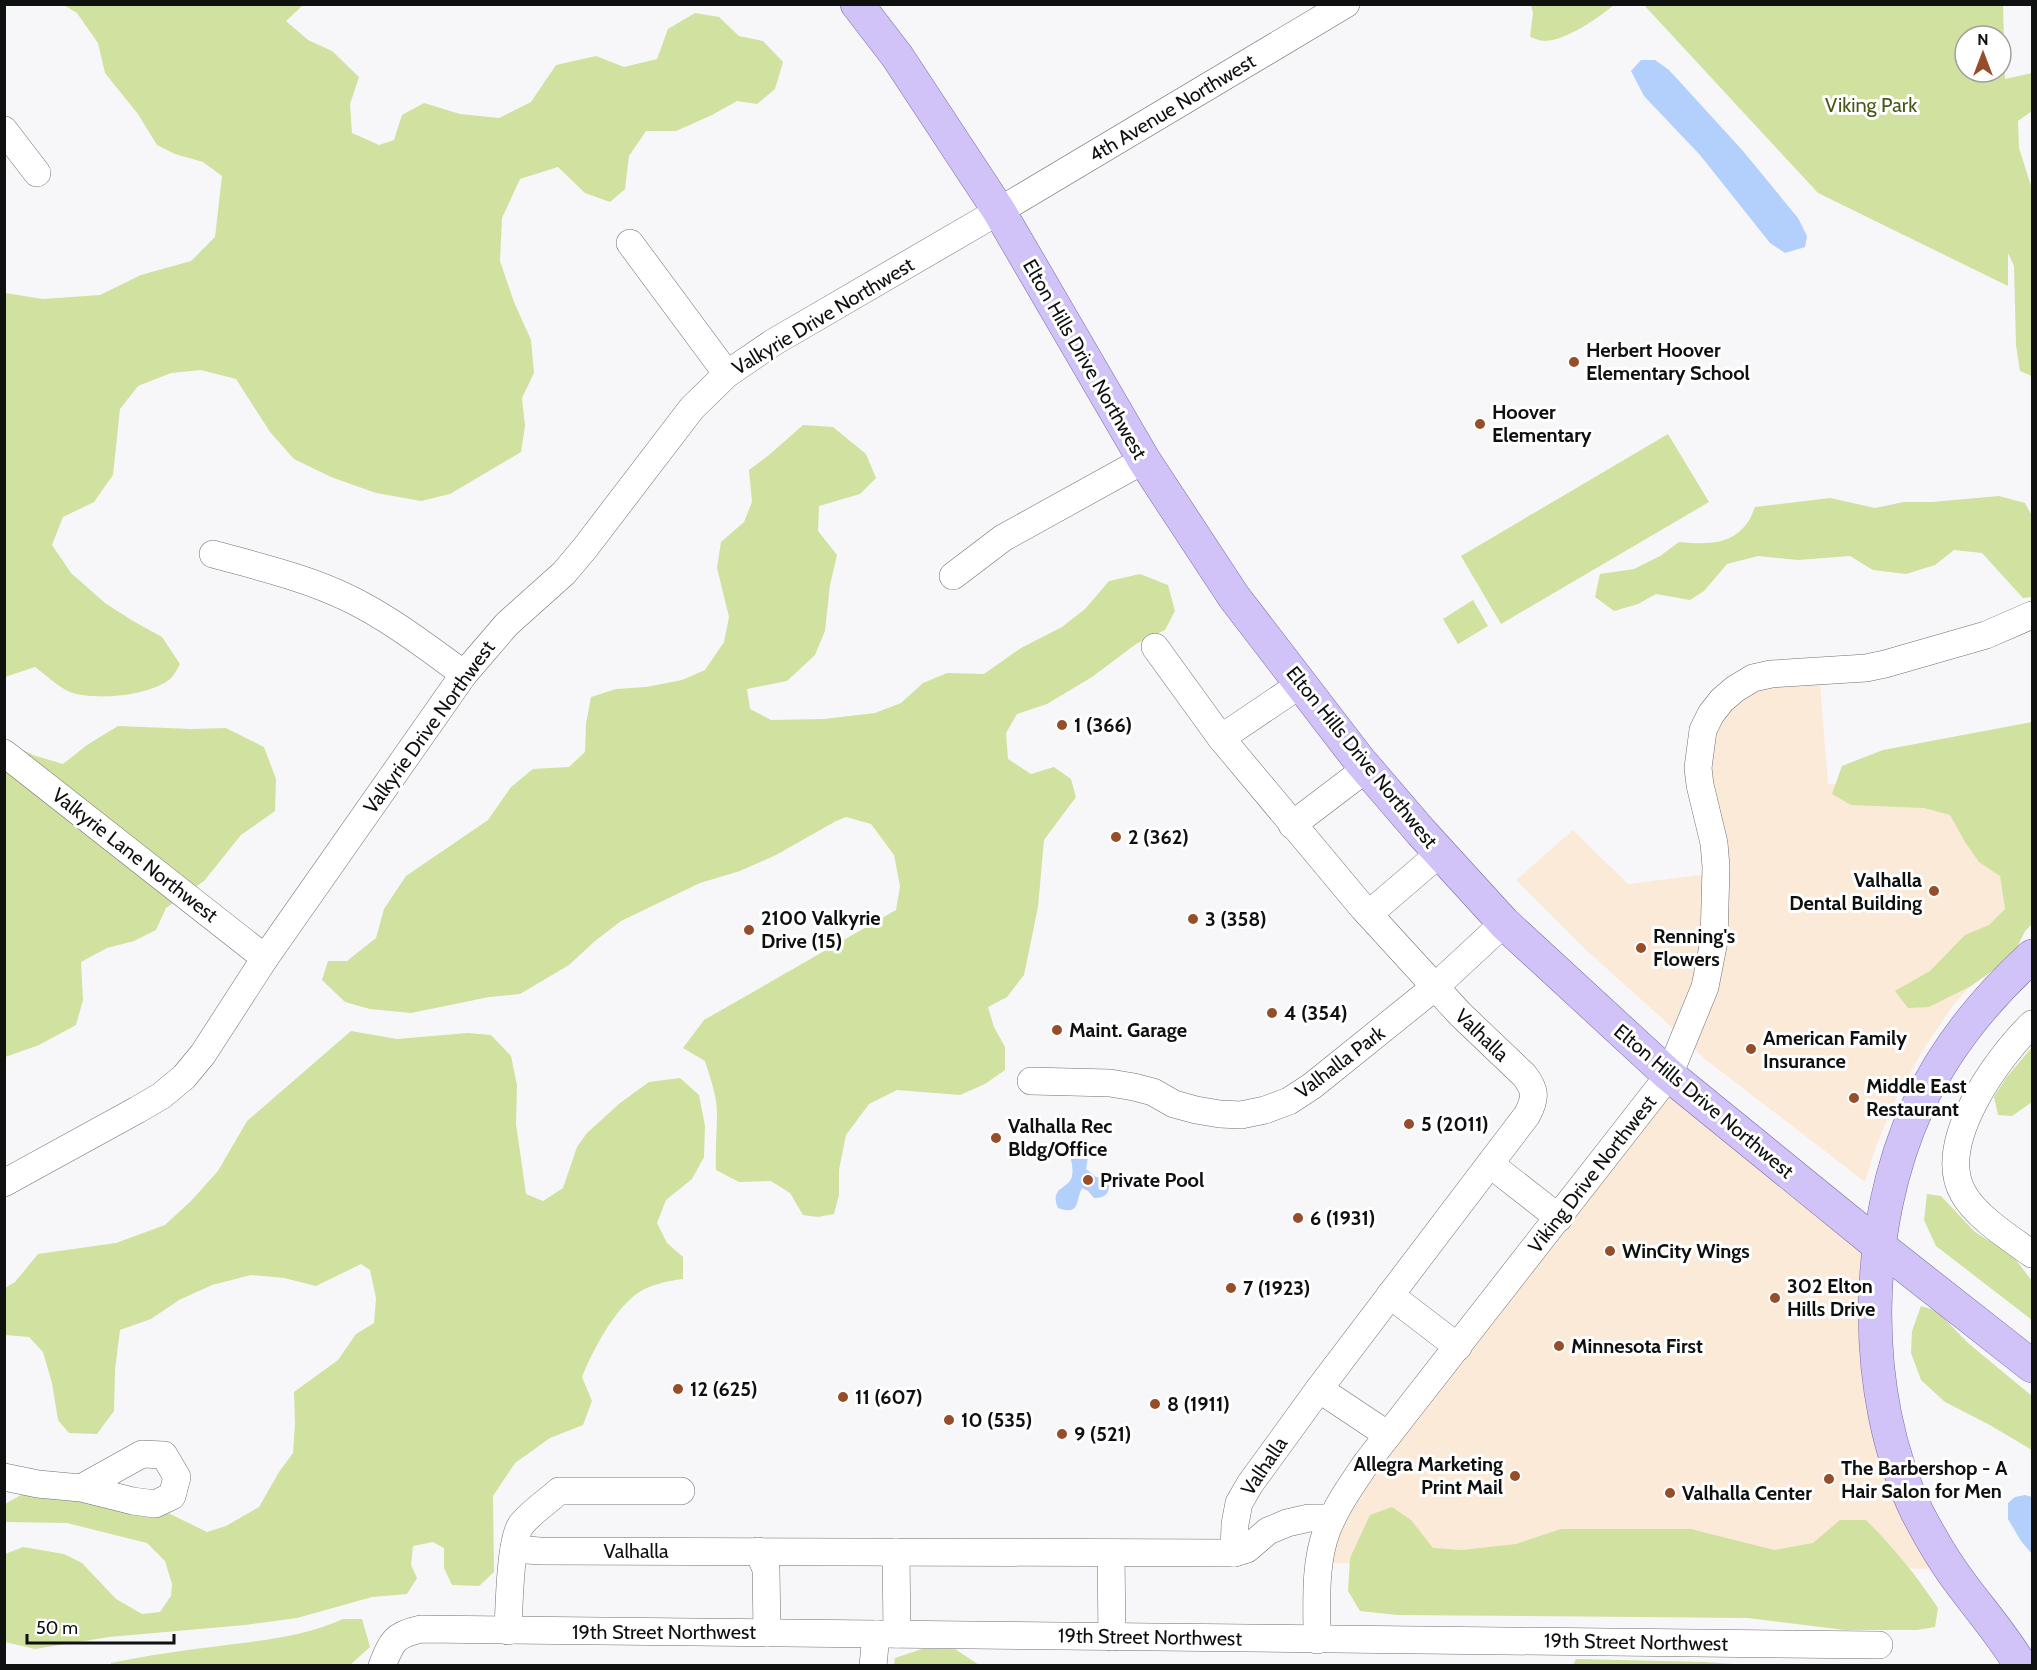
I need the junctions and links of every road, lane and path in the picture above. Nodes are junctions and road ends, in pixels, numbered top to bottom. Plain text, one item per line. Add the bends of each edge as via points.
1 (857, 4) edge
2 (1346, 4) edge
3 (4, 130) edge
4 (37, 173) dead end
5 (999, 211) junction
6 (630, 243) dead end
7 (727, 374) junction
8 (1144, 460) junction
9 (213, 554) dead end
10 (953, 576) dead end
11 (2032, 615) edge
12 (1155, 647) dead end
13 (464, 674) junction
14 (1301, 684) junction
15 (1221, 738) junction
16 (4, 753) edge
17 (1367, 768) junction
18 (1292, 825) junction
19 (1440, 852) junction
20 (1369, 914) junction
21 (1504, 923) junction
22 (2032, 956) edge
23 (265, 958) junction
24 (1435, 987) junction
25 (2032, 1024) edge
26 (1669, 1075) junction
27 (1031, 1081) dead end
28 (1491, 1164) junction
29 (4, 1183) edge
30 (1559, 1218) junction
31 (1878, 1245) junction
32 (2032, 1254) edge
33 (1390, 1295) junction
34 (1458, 1347) junction
35 (2032, 1366) edge
36 (1319, 1389) junction
37 (1388, 1436) junction
38 (4, 1477) edge
39 (81, 1488) dead end
40 (681, 1491) dead end
41 (1332, 1518) junction
42 (514, 1549) junction
43 (758, 1551) junction
44 (896, 1552) junction
45 (1111, 1553) junction
46 (1234, 1553) junction
47 (508, 1631) junction
48 (766, 1633) junction
49 (886, 1634) junction
50 (1112, 1637) junction
51 (1317, 1640) junction
52 (1879, 1645) dead end
53 (382, 1665) edge
54 (873, 1665) edge
55 (2021, 1665) edge

1 - 5 main road, Elton Hills Drive Northwest via 897,56
2 - 5 street, 4th Avenue Northwest
3 - 4 street
5 - 7 street, Valkyrie Drive Northwest via 774,342
5 - 8 main road, Elton Hills Drive Northwest
6 - 7 street
7 - 13 street, Valkyrie Drive Northwest via 671,433 564,573 507,624
8 - 10 street via 1003,538
8 - 14 main road, Elton Hills Drive Northwest via 1234,597
9 - 13 street via 292,576 354,601
11 - 26 street, Viking Drive Northwest via 1986,635 1886,664 1753,678 1722,700 1703,730 1698,768 1714,843 1714,941 1705,987
12 - 15 street, Valhalla
13 - 23 street, Valkyrie Drive Northwest
14 - 15 street
14 - 17 main road, Elton Hills Drive Northwest
15 - 18 street, Valhalla
16 - 23 street, Valkyrie Lane Northwest
17 - 18 street
17 - 19 main road, Elton Hills Drive Northwest
18 - 20 street, Valhalla
19 - 20 street
19 - 21 main road, Elton Hills Drive Northwest
20 - 24 street, Valhalla
21 - 24 street, Valhalla Park
21 - 26 main road, Elton Hills Drive Northwest
22 - 31 main road via 1973,1018 1918,1106 1896,1166
23 - 29 street, Valkyrie Drive Northwest via 184,1077 161,1096
24 - 27 street, Valhalla Park via 1312,1086 1265,1110 1220,1114 1174,1104 1153,1092 1110,1083
24 - 28 street, Valhalla via 1532,1084 1535,1094 1527,1115
25 - 32 street via 2003,1058 1972,1108 1961,1131 1954,1165 1964,1196
26 - 30 street, Viking Drive Northwest
26 - 31 main road, Elton Hills Drive Northwest
28 - 30 street
28 - 33 street, Valhalla
30 - 34 street, Viking Drive Northwest
31 - 35 main road, Elton Hills Drive Northwest
31 - 55 main road via 1875,1342 1889,1434 1901,1471 1916,1510 1937,1547
33 - 34 street
33 - 36 street, Valhalla
34 - 37 street, Viking Drive Northwest
36 - 37 street
36 - 46 street, Valhalla via 1239,1503
37 - 41 street, Viking Drive Northwest
38 - 39 street
40 - 42 street via 560,1491 520,1526
41 - 46 street, Valhalla via 1287,1523
41 - 51 street, Viking Drive Northwest via 1319,1563
42 - 43 street, Valhalla
42 - 47 street
43 - 44 street, Valhalla
43 - 48 street via 766,1569
44 - 45 street, Valhalla
44 - 49 street
45 - 46 street, Valhalla
45 - 50 street
47 - 48 street, 19th Street Northwest
47 - 53 street, 19th Street Northwest via 421,1629 398,1636
48 - 49 street, 19th Street Northwest
49 - 50 street, 19th Street Northwest
49 - 54 street
50 - 51 street, 19th Street Northwest
51 - 52 street, 19th Street Northwest

